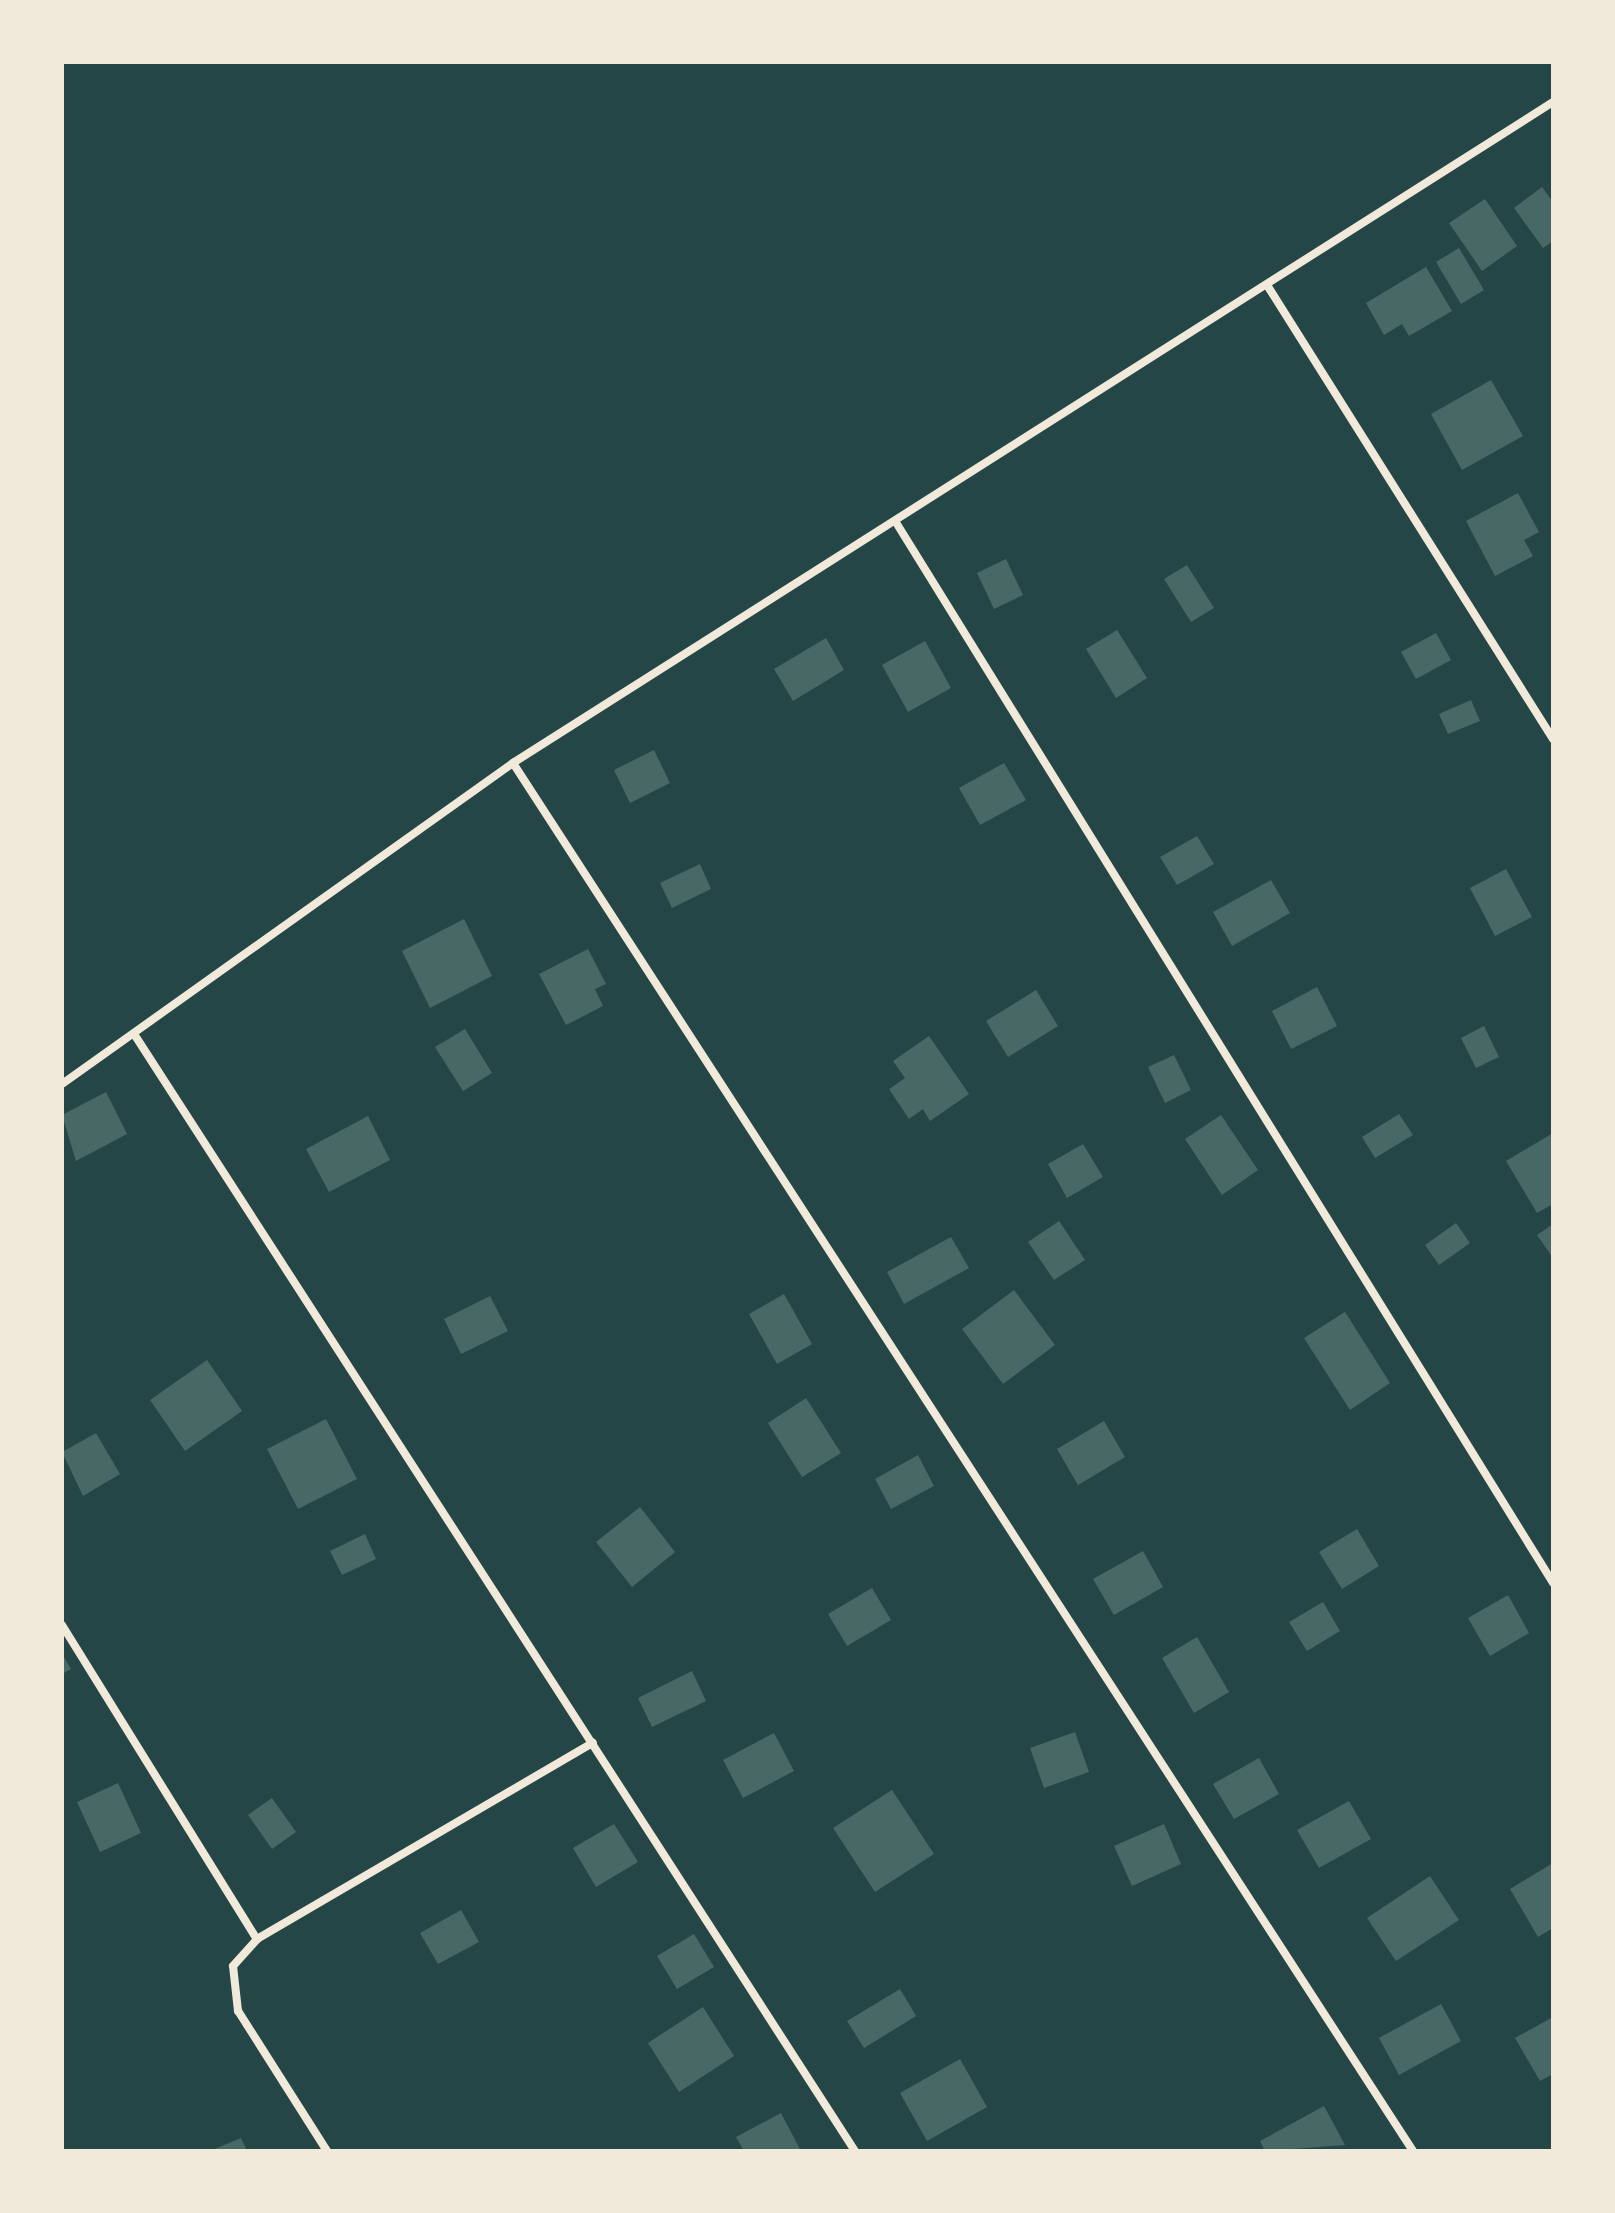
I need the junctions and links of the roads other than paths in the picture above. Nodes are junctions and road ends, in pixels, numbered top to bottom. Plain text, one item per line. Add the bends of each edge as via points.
1 (1553, 102) edge
2 (1267, 285) junction
3 (897, 524) junction
4 (1553, 739) edge
5 (513, 763) junction
6 (136, 1037) junction
7 (62, 1084) edge
8 (1553, 1583) edge
9 (62, 1625) edge
10 (593, 1743) junction
11 (257, 1939) junction
12 (327, 2151) edge
13 (855, 2151) edge
14 (1413, 2151) edge

1 - 2 street
2 - 3 street
2 - 4 street
3 - 5 street
3 - 8 street
5 - 6 street
5 - 14 street
6 - 7 street
6 - 10 street
9 - 11 street
10 - 11 street
10 - 13 street
11 - 12 street via 233,1966 238,2011

